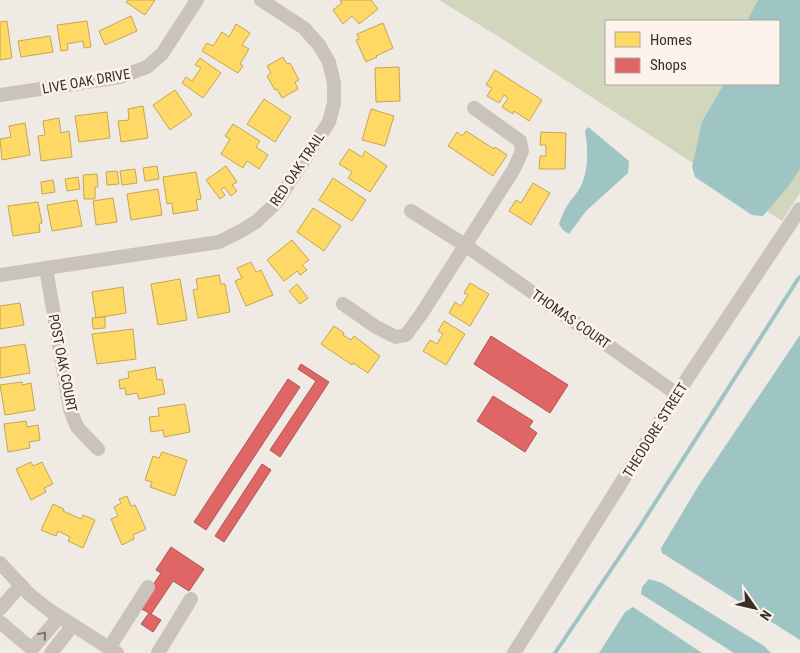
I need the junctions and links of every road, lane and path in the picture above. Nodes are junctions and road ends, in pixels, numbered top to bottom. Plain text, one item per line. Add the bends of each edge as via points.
1 (197, 0) edge
2 (261, 0) edge
3 (0, 95) edge
4 (474, 108) dead end
5 (800, 209) edge
6 (411, 211) dead end
7 (465, 245) junction
8 (46, 268) junction
9 (0, 274) edge
10 (343, 304) dead end
11 (677, 394) junction
12 (98, 449) dead end
13 (0, 563) edge
14 (21, 585) junction
15 (148, 587) dead end
16 (191, 599) dead end
17 (0, 609) edge
18 (59, 616) junction
19 (0, 622) edge
20 (73, 625) junction
21 (113, 651) edge
22 (51, 653) edge
23 (158, 653) edge
24 (514, 653) edge

1 - 3 street, LIVE OAK DRIVE via 162,54 147,67 120,77
2 - 8 street, RED OAK TRAIL via 304,28 314,39 329,62 334,84 329,122 276,203 258,221 219,242
4 - 7 street via 520,140 522,151 514,170
5 - 11 street, THEODORE STREET
6 - 7 street, THOMAS COURT
7 - 10 street via 406,335 396,337
7 - 11 street, THOMAS COURT
8 - 9 street, RED OAK TRAIL
8 - 12 street, POST OAK COURT via 70,409 76,427
11 - 24 street, THEODORE STREET
13 - 14 street
14 - 17 street
14 - 18 street
15 - 21 street
16 - 23 street
19 -> 18 street via 32,649
18 - 20 street
20 - 21 street
20 - 22 street

